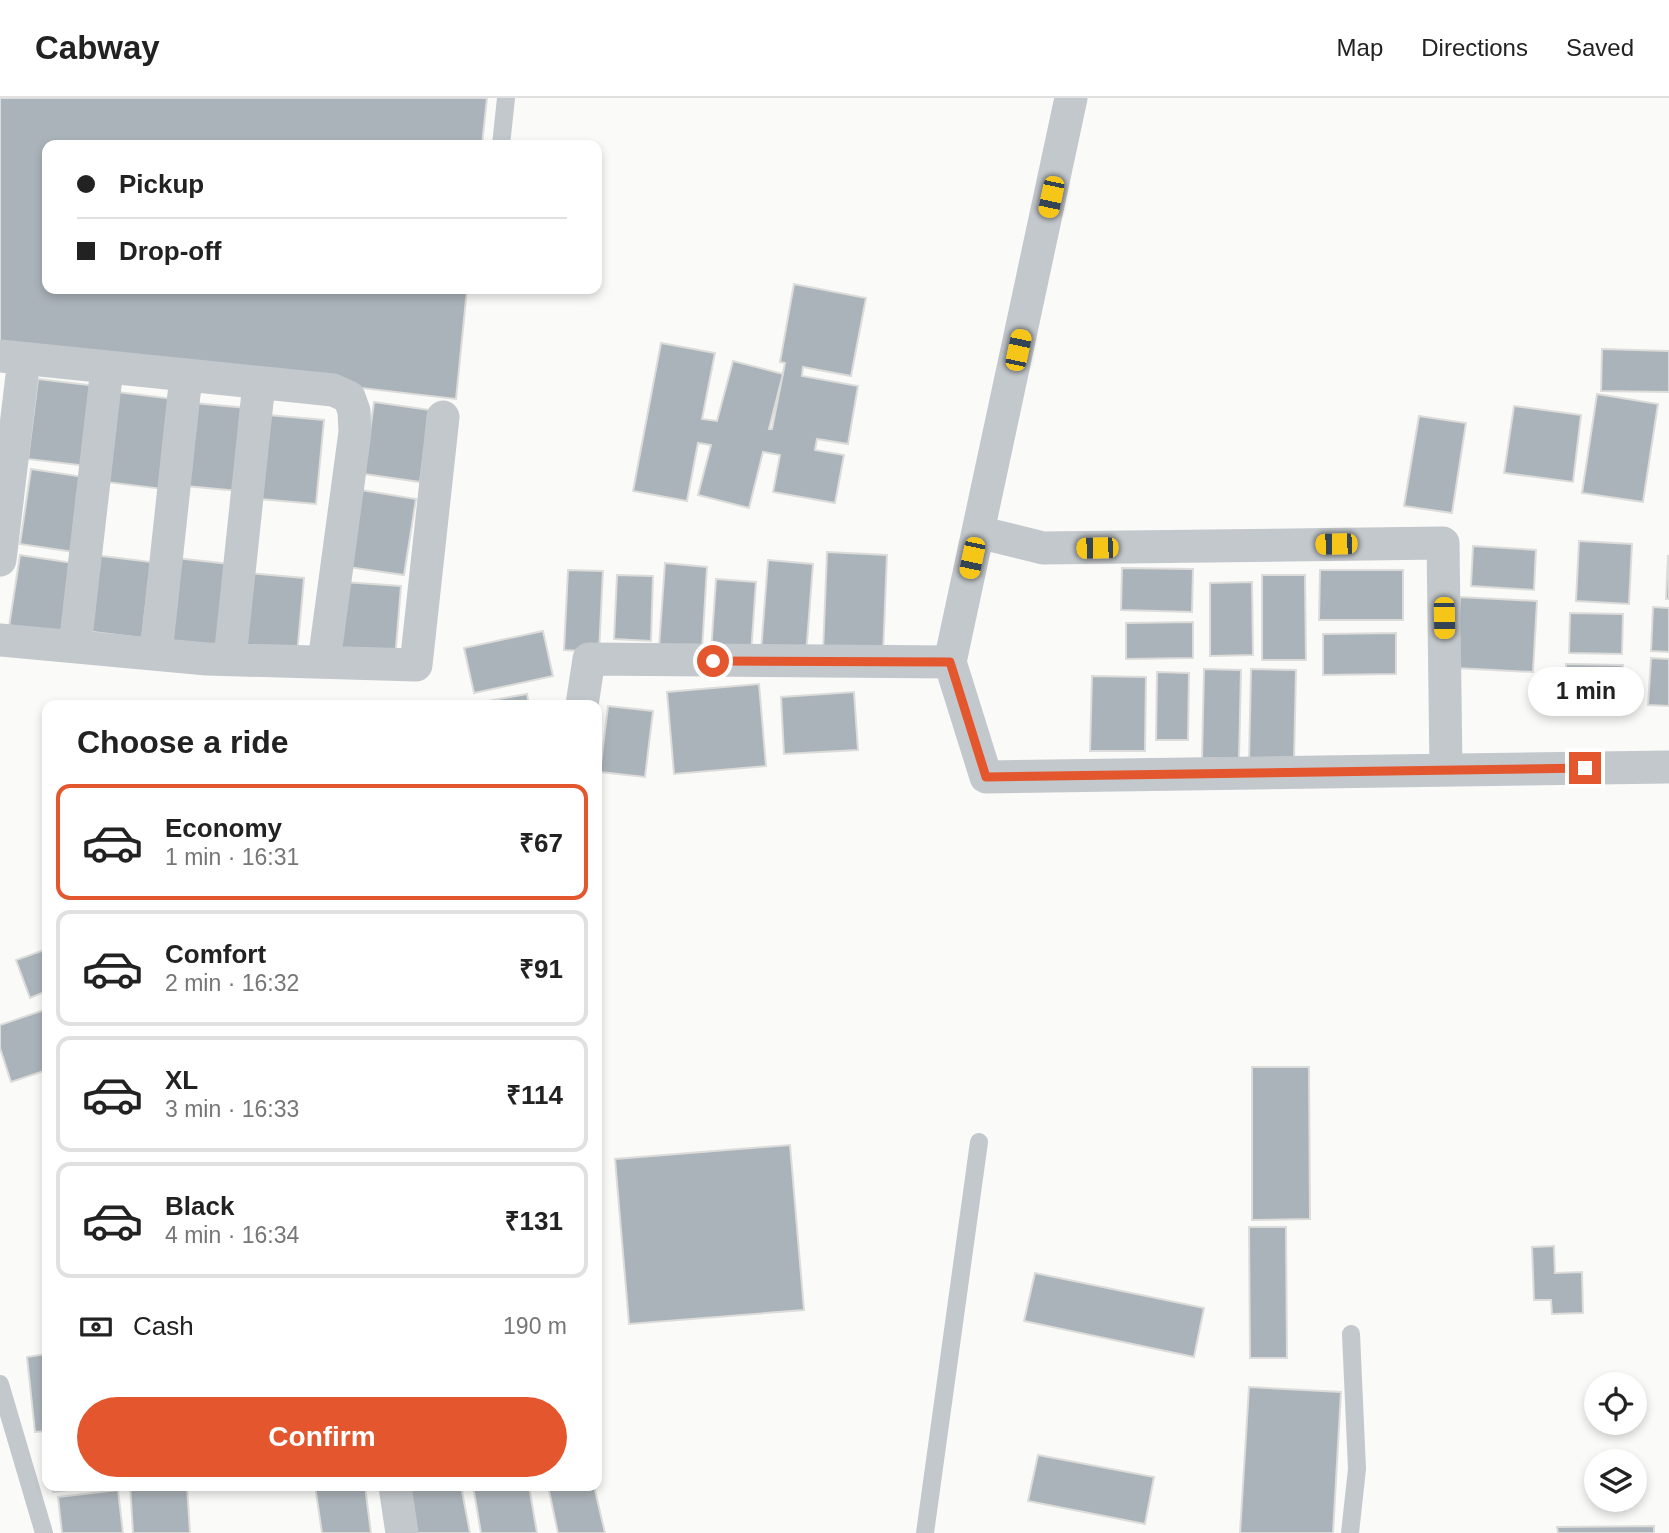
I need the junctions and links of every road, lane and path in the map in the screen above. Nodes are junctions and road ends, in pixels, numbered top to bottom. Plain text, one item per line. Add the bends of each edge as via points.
1 (506, 98) edge
2 (1071, 98) edge
3 (502, 140) edge
4 (12, 358) edge
5 (107, 368) junction
6 (186, 376) junction
7 (259, 383) junction
8 (443, 417) dead end
9 (978, 532) junction
10 (0, 559) edge
11 (0, 640) edge
12 (75, 646) junction
13 (156, 654) junction
14 (230, 658) junction
15 (324, 662) junction
16 (950, 662) junction
17 (583, 700) edge
18 (1669, 767) edge
19 (1446, 770) junction
20 (979, 1142) dead end
21 (1351, 1334) dead end
22 (0, 1384) edge
23 (396, 1491) edge
24 (44, 1533) edge
25 (402, 1533) edge
26 (925, 1533) edge
27 (1350, 1533) edge

1 - 3 lane
2 - 9 street
4 - 5 street
4 - 10 street
5 - 6 street
5 - 12 street
6 - 7 street
6 - 13 street
7 - 14 street
7 - 15 street via 332,390 349,397 354,411
8 - 15 street via 416,665
9 - 16 street
9 - 19 street via 1043,548 1443,542
11 - 12 street
12 - 13 street
13 - 14 street
14 - 15 street
16 - 17 street via 589,659
16 - 19 street via 986,777
18 - 19 street
20 - 26 lane
21 - 27 lane via 1357,1469
22 - 24 lane
23 - 25 street

